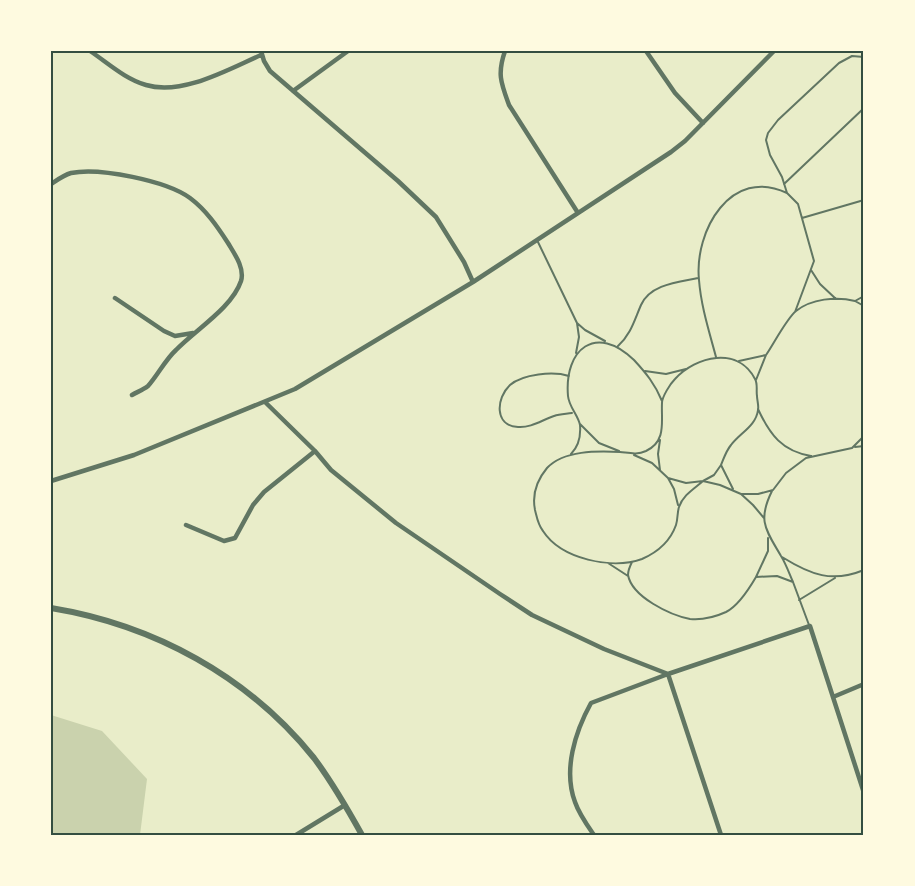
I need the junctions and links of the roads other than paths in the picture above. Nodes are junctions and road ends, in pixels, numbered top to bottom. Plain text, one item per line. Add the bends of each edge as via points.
1 (90, 51) edge
2 (348, 51) edge
3 (505, 51) edge
4 (646, 51) edge
5 (774, 51) edge
6 (261, 53) edge
7 (864, 57) edge
8 (293, 91) junction
9 (864, 108) edge
10 (703, 123) junction
11 (51, 184) edge
12 (784, 184) junction
13 (787, 193) junction
14 (864, 200) edge
15 (578, 213) junction
16 (802, 218) junction
17 (537, 240) junction
18 (812, 270) junction
19 (698, 278) junction
20 (472, 282) junction
21 (864, 296) edge
22 (115, 298) dead end
23 (836, 299) junction
24 (855, 301) junction
25 (864, 306) edge
26 (795, 312) junction
27 (577, 323) junction
28 (193, 333) junction
29 (605, 342) junction
30 (617, 347) junction
31 (576, 353) junction
32 (766, 355) junction
33 (716, 357) junction
34 (737, 362) junction
35 (688, 368) junction
36 (645, 371) junction
37 (569, 376) junction
38 (756, 380) junction
39 (132, 395) dead end
40 (662, 401) junction
41 (265, 402) junction
42 (758, 409) junction
43 (574, 413) junction
44 (580, 423) junction
45 (864, 436) edge
46 (660, 437) junction
47 (864, 446) edge
48 (852, 448) junction
49 (315, 451) junction
50 (621, 452) junction
51 (570, 455) junction
52 (633, 455) junction
53 (814, 457) junction
54 (721, 465) junction
55 (660, 470) junction
56 (668, 478) junction
57 (51, 481) edge
58 (703, 481) junction
59 (733, 489) junction
60 (773, 490) junction
61 (741, 494) junction
62 (679, 507) junction
63 (765, 519) junction
64 (186, 525) dead end
65 (768, 535) junction
66 (782, 557) junction
67 (632, 562) junction
68 (608, 563) junction
69 (864, 570) edge
70 (628, 576) junction
71 (756, 577) junction
72 (837, 577) junction
73 (793, 582) junction
74 (799, 600) junction
75 (51, 608) edge
76 (810, 626) junction
77 (668, 674) junction
78 (864, 684) edge
79 (833, 697) junction
80 (864, 793) edge
81 (345, 805) junction
82 (296, 835) edge
83 (362, 835) edge
84 (594, 835) edge
85 (721, 835) edge

1 - 6 street via 129,77 155,87 177,87
2 - 8 street
3 - 15 street via 499,67 509,105
4 - 10 street via 675,93
5 - 10 street
6 - 8 street via 270,71
7 - 12 lane via 852,56 839,63 768,133 767,148
8 - 20 street via 436,217
9 - 12 lane
10 - 15 street via 671,152
11 - 28 street via 71,173 93,171 128,176 172,187 202,208 240,264 242,280 220,310
12 - 13 lane
13 - 16 lane via 798,204
13 - 19 lane via 759,186 744,188 731,196 705,235
14 - 16 lane
15 - 17 street
16 - 18 lane via 814,261
17 - 20 street
17 - 27 lane
18 - 23 lane
18 - 26 lane
19 - 30 lane via 666,285 646,297 632,330
19 - 33 lane
20 - 41 street via 311,380
21 - 24 lane
22 - 28 street via 175,336
23 - 24 lane
23 - 26 lane via 820,300
24 - 25 lane
26 - 32 lane
27 - 29 lane
27 - 31 lane
28 - 39 street via 147,386
29 - 30 lane
29 - 31 lane via 593,343
30 - 36 lane
31 - 37 lane
32 - 34 lane
32 - 38 lane
33 - 34 lane
33 - 35 lane
34 - 38 lane
35 - 36 lane via 666,374
35 - 40 lane via 674,380
36 - 40 lane
37 - 43 lane via 568,394
37 - 43 lane via 530,376 515,382 500,398 499,411 504,422 515,427
38 - 42 lane
40 - 46 lane
41 - 49 street
41 - 57 street via 134,455
42 - 53 lane via 777,441 789,450
42 - 54 lane via 752,424 729,448
43 - 44 lane
44 - 50 lane via 599,443
44 - 51 lane via 580,442
45 - 48 lane
46 - 52 lane via 647,451
46 - 55 lane
47 - 48 lane
48 - 53 lane
49 - 64 street via 264,492 235,538 224,541
49 - 77 street via 331,470 396,524 532,615
50 - 51 lane
50 - 52 lane
51 - 68 lane via 546,469 537,485 534,503 538,523 549,539 565,550
52 - 55 lane
53 - 60 lane via 806,458 786,473
54 - 58 lane
54 - 59 lane
55 - 56 lane
56 - 58 lane
56 - 62 lane
58 - 59 lane
58 - 62 lane via 687,493
59 - 61 lane
60 - 61 lane
60 - 63 lane
61 - 63 lane
62 - 67 lane via 669,540 656,552
63 - 65 lane
65 - 66 lane
65 - 71 lane via 768,551
66 - 72 lane via 814,574
66 - 73 lane
67 - 68 lane
67 - 70 lane
68 - 70 lane
69 - 72 lane
70 - 71 lane via 645,598 658,607 698,619 731,609
71 - 73 lane via 777,576
72 - 74 lane
73 - 74 lane
74 - 76 lane
75 - 81 street via 152,636 217,670 285,726 313,757
76 - 77 street
76 - 79 street
77 - 84 street via 594,701 582,719 571,758 572,789 579,813
77 - 85 street
78 - 79 street
79 - 80 street
81 - 82 street
81 - 83 street

